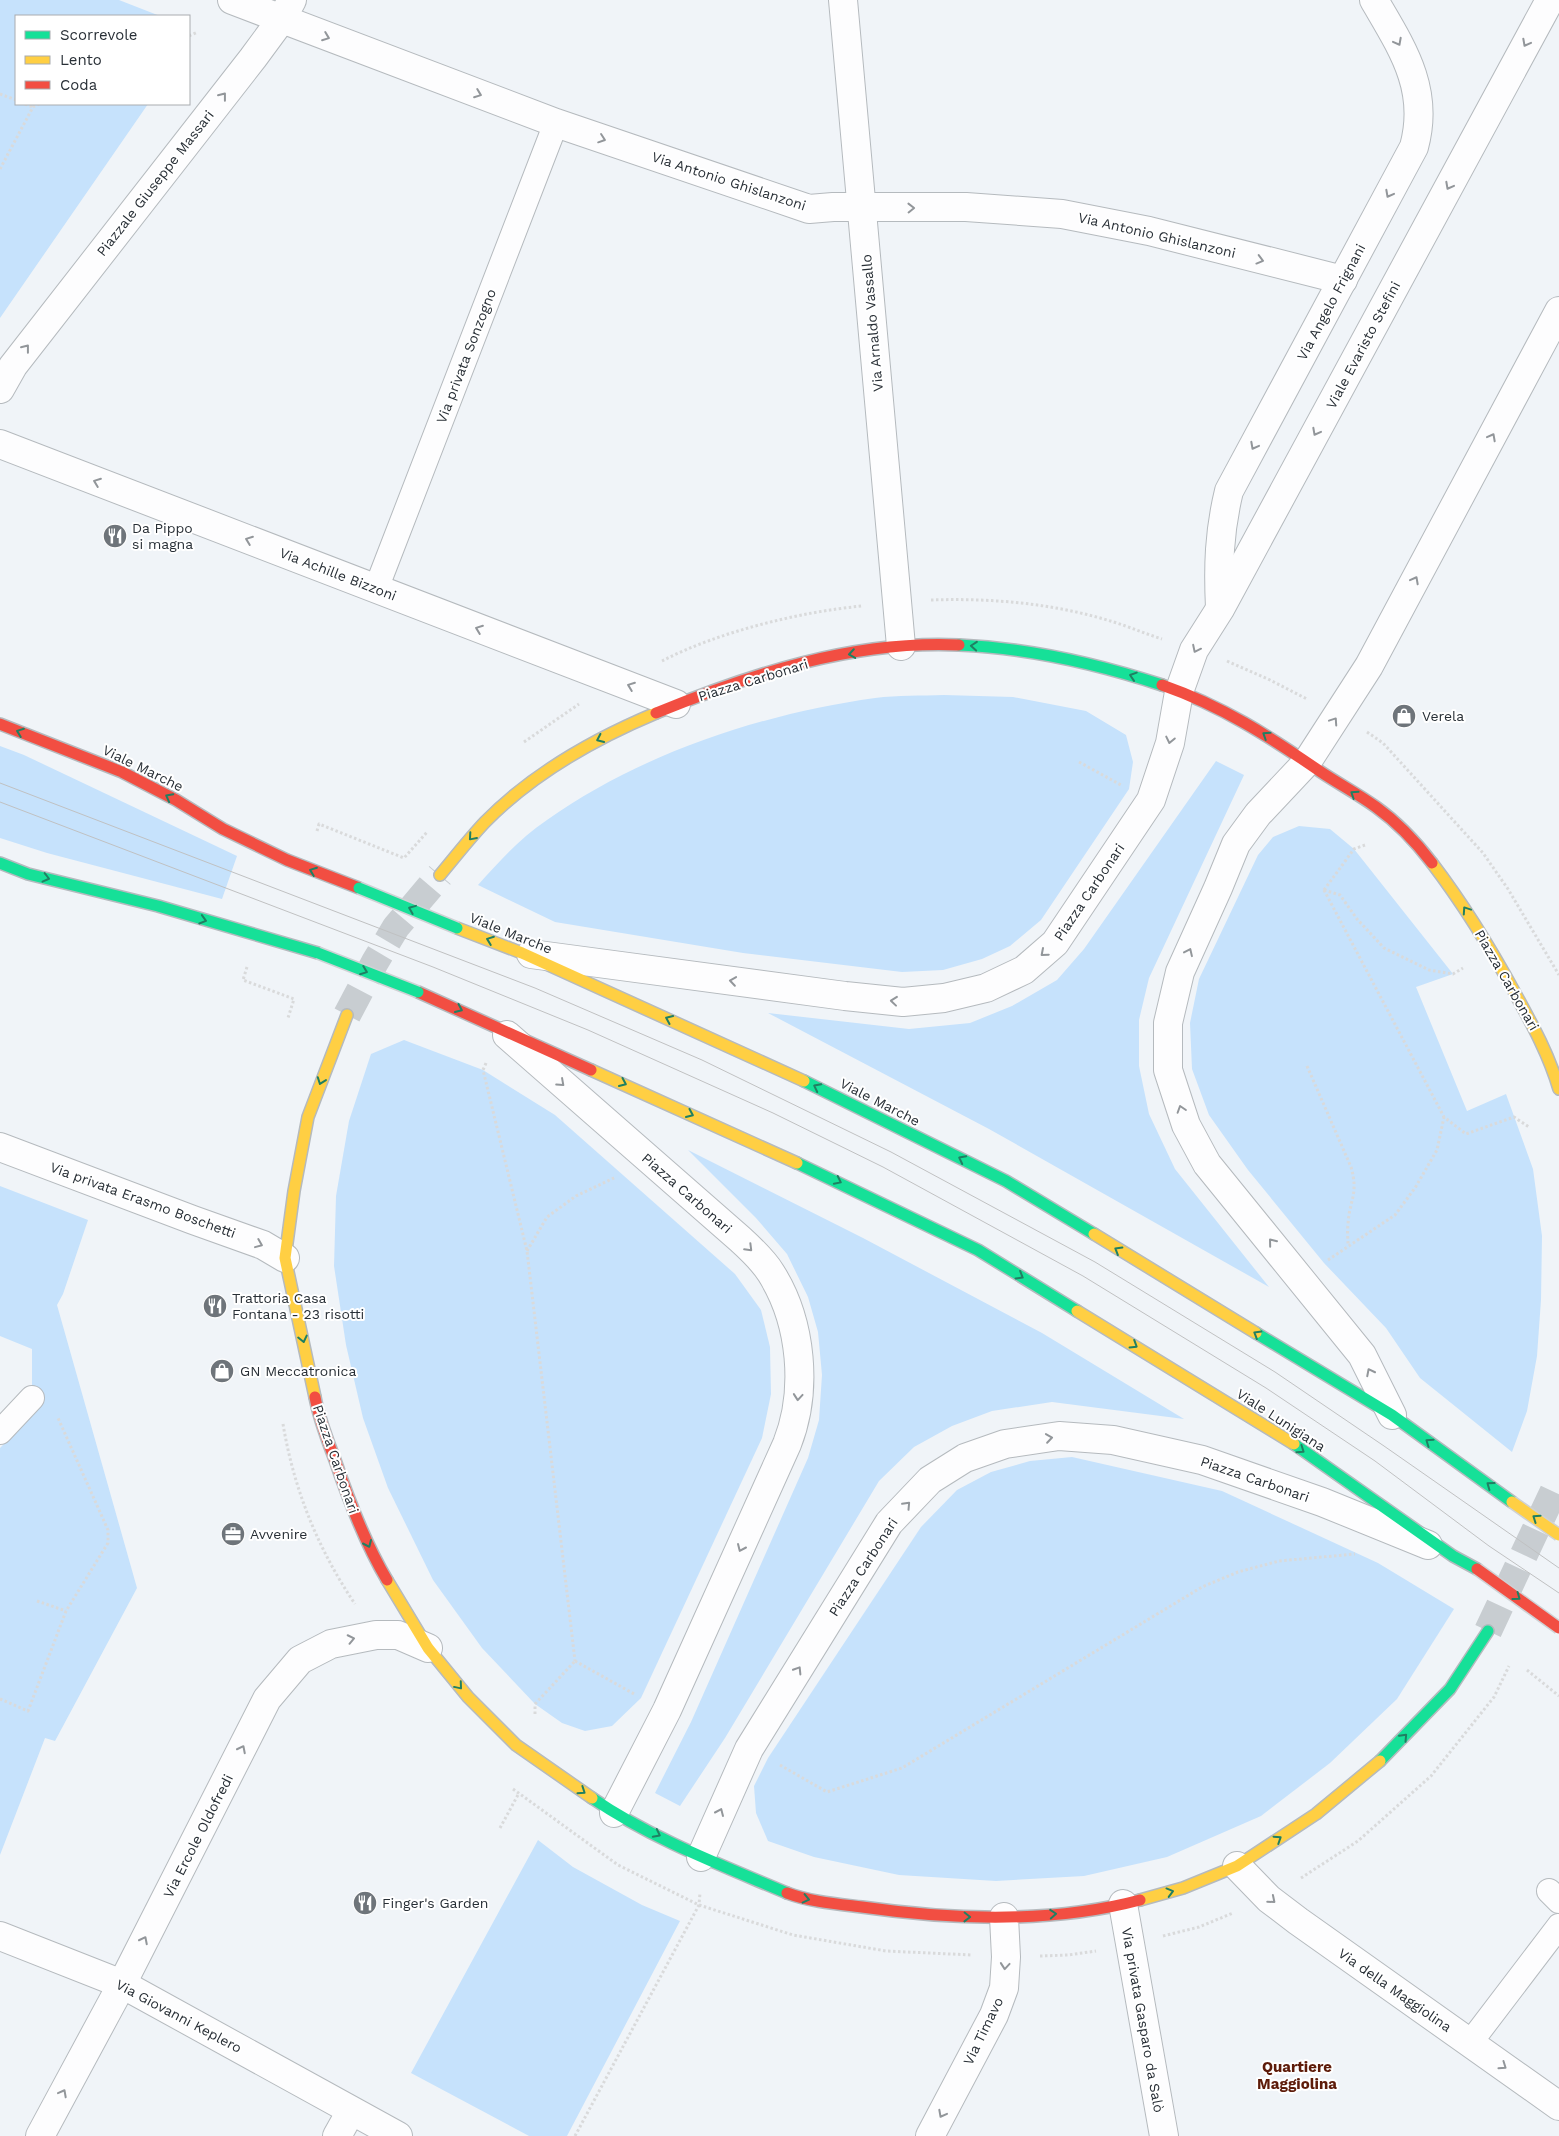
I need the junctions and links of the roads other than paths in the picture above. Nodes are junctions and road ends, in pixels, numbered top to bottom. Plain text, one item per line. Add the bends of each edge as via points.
1 (232, 0) edge
2 (843, 0) edge
3 (1374, 0) edge
4 (1550, 0) edge
5 (286, 10) edge
6 (556, 123) junction
7 (862, 208) junction
8 (1343, 280) junction
9 (1555, 326) edge
10 (0, 389) edge
11 (0, 444) edge
12 (376, 589) junction
13 (1220, 609) junction
14 (901, 646) junction
15 (1179, 692) junction
16 (676, 704) junction
17 (0, 724) edge
18 (1307, 762) junction
19 (0, 864) edge
20 (440, 875) tunnel mouth
21 (522, 953) junction
22 (347, 1015) tunnel mouth
23 (499, 1027) junction
24 (1555, 1061) edge
25 (1559, 1088) edge
26 (0, 1147) edge
27 (285, 1258) junction
28 (32, 1398) road end
29 (1392, 1415) junction
30 (0, 1432) edge
31 (1559, 1535) edge
32 (1453, 1556) junction
33 (1559, 1628) edge
34 (1488, 1631) tunnel mouth
35 (428, 1648) junction
36 (614, 1812) junction
37 (701, 1857) junction
38 (1237, 1866) junction
39 (1122, 1904) junction
40 (1004, 1917) junction
41 (1559, 1926) edge
42 (0, 1936) edge
43 (122, 1984) junction
44 (1470, 2043) junction
45 (1559, 2106) edge
46 (350, 2111) junction
47 (40, 2136) edge
48 (337, 2136) edge
49 (398, 2136) edge
50 (930, 2136) edge
51 (1164, 2136) edge

1 - 5 street
2 - 7 street, Via Arnaldo Vassallo
3 -> 8 street, Via Angelo Frignani via 1409,62 1420,109 1420,128 1414,147
4 -> 13 street, Viale Evaristo Stefini
5 -> 6 street, Via Antonio Ghislanzoni
10 -> 5 street, Piazzale Giuseppe Massari via 13,366
6 -> 7 street, Via Antonio Ghislanzoni via 809,210
6 - 12 lane, Via privata Sonzogno
7 -> 8 street, Via Antonio Ghislanzoni via 966,208 1062,214 1149,230
7 - 14 street, Via Arnaldo Vassallo
8 -> 13 street, Via Angelo Frignani via 1229,492 1218,558
18 -> 9 street via 1369,666
12 -> 11 street, Via Achille Bizzoni
16 -> 12 street, Via Achille Bizzoni
13 -> 15 street, Viale Evaristo Stefini via 1194,650
15 -> 14 main road, Piazza Carbonari via 1094,664 1034,652 966,646
14 -> 16 main road, Piazza Carbonari via 818,660 746,679
18 -> 15 main road, Piazza Carbonari via 1250,724
15 -> 21 street, Piazza Carbonari via 1170,743 1151,800 1055,944 1024,970 986,988 944,998 903,1002
16 -> 20 main road, Piazza Carbonari via 593,742 551,767 489,818
21 -> 17 main road, Viale Marche, bridge via 279,856 223,829 122,772
24 -> 18 main road, Piazza Carbonari via 1494,952 1425,856 1390,818
29 -> 18 street via 1362,1355 1207,1164 1186,1125 1168,1070 1168,1023 1180,972 1236,844 1258,814
19 -> 23 main road, bridge via 318,953
29 -> 21 main road, Viale Marche via 1006,1181 795,1076
22 -> 27 main road, Piazza Carbonari via 308,1117
23 -> 32 main road, Viale Lunigiana via 831,1178 978,1250 1276,1432
23 -> 36 street, Piazza Carbonari via 762,1260 785,1301 793,1329 799,1372 798,1402 792,1431 667,1710
24 - 25 main road, Piazza Carbonari
26 -> 27 street, Via privata Erasmo Boschetti via 263,1244
27 -> 35 main road, Piazza Carbonari via 318,1413 349,1500 376,1562
28 - 30 lane
31 -> 29 main road, bridge
32 -> 33 main road, Viale Lunigiana, bridge via 1477,1569
37 -> 32 street, Piazza Carbonari via 749,1749 890,1523 930,1480 966,1458 1005,1444 1059,1436 1113,1440 1202,1460 1322,1502
38 -> 34 main road, Piazza Carbonari via 1316,1814 1387,1755 1450,1689
35 -> 36 main road, Piazza Carbonari via 468,1696 516,1745
43 -> 35 street, Via Ercole Oldofredi via 267,1699 300,1660 331,1644 376,1635 398,1635
36 -> 37 main road, Piazza Carbonari
37 -> 40 main road, Piazza Carbonari via 803,1900 960,1917
39 -> 38 main road, Piazza Carbonari via 1183,1888
38 -> 44 street, Via della Maggiolina via 1298,1921
40 -> 39 main road, Piazza Carbonari via 1066,1913
39 - 51 street, Via privata Gasparo da Salò
40 -> 50 street, Via Timavo via 1004,1988 994,2015
41 - 44 lane
42 - 43 street, Via Giovanni Keplero
43 - 46 street, Via Giovanni Keplero
47 -> 43 street, Via Ercole Oldofredi
44 -> 45 street, Via della Maggiolina
46 - 48 street
46 - 49 street, Via Giovanni Keplero

